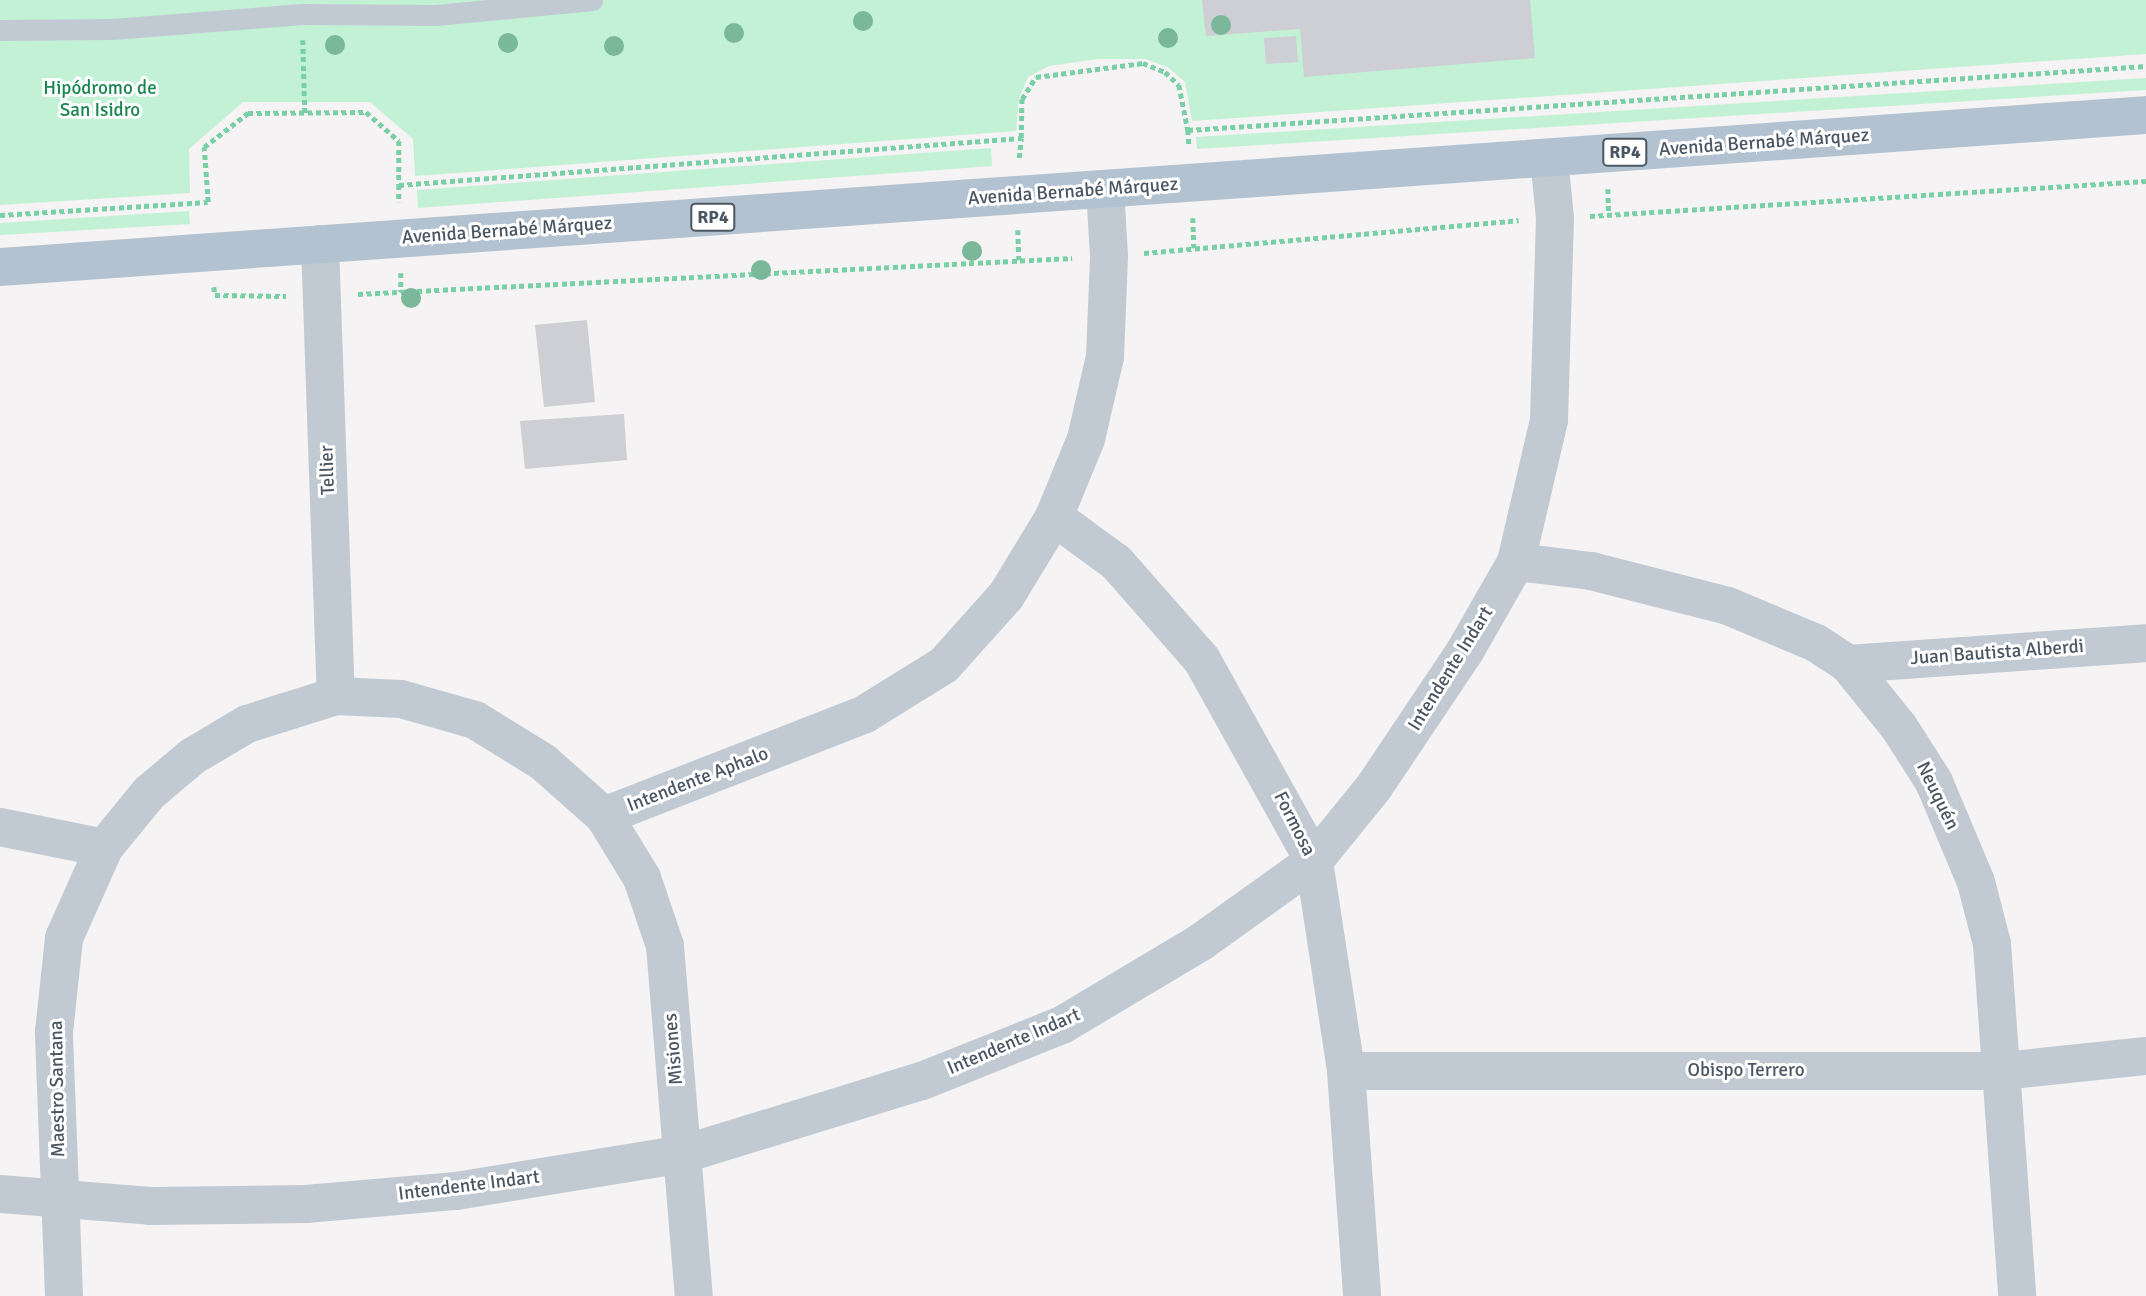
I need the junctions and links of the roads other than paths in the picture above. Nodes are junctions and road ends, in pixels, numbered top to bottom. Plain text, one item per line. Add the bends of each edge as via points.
1 (592, 0) edge
2 (373, 8) edge
3 (0, 30) edge
4 (2146, 116) edge
5 (1549, 158) junction
6 (1105, 189) junction
7 (320, 244) junction
8 (0, 267) edge
9 (1055, 517) junction
10 (1516, 562) junction
11 (2146, 643) edge
12 (1848, 664) junction
13 (336, 696) junction
14 (604, 816) junction
15 (0, 827) edge
16 (104, 848) junction
17 (1314, 861) junction
18 (2146, 1056) edge
19 (1346, 1071) junction
20 (2003, 1071) junction
21 (684, 1154) junction
22 (0, 1194) edge
23 (61, 1200) junction
24 (64, 1296) edge
25 (694, 1296) edge
26 (1362, 1296) edge
27 (2017, 1296) edge

1 - 2 lane via 461,13
2 - 3 lane via 112,29
4 - 5 main road, Avenida Bernabé Márquez / RP4
5 - 6 main road, Avenida Bernabé Márquez / RP4
5 - 10 street, Intendente Indart via 1555,218 1549,420
6 - 7 main road, Avenida Bernabé Márquez / RP4
6 - 9 street, Intendente Aphalo via 1109,256 1105,357 1086,439
7 - 8 main road, Avenida Bernabé Márquez / RP4
7 - 13 street, Tellier
9 - 14 street, Intendente Aphalo via 1006,596 944,665 865,714
9 - 17 street, Formosa via 1116,562 1202,660
10 - 12 street, Neuquén via 1591,570 1728,606 1816,643
10 - 17 street, Intendente Indart via 1465,651 1382,776
11 - 12 street, Juan Bautista Alberdi
12 - 20 street, Neuquén via 1899,727 1934,782 1976,882 1992,944
13 - 14 street, Intendente Aphalo via 401,699 475,720 543,761
13 - 16 street, Intendente Aphalo via 247,724 193,756 149,793
14 - 21 street, Misiones via 642,878 665,946
15 - 16 street
16 - 23 street, Maestro Santana via 64,938 54,1032
17 - 19 street, Formosa
17 - 21 street, Intendente Indart via 1202,942 1062,1025 922,1081
18 - 20 street, Obispo Terrero
19 - 20 street, Obispo Terrero
19 - 26 street, Formosa
20 - 27 street, Neuquén
21 - 23 street, Intendente Indart via 456,1191 306,1204 151,1206
21 - 25 street, Misiones
22 - 23 street, Intendente Indart
23 - 24 street, Maestro Santana

